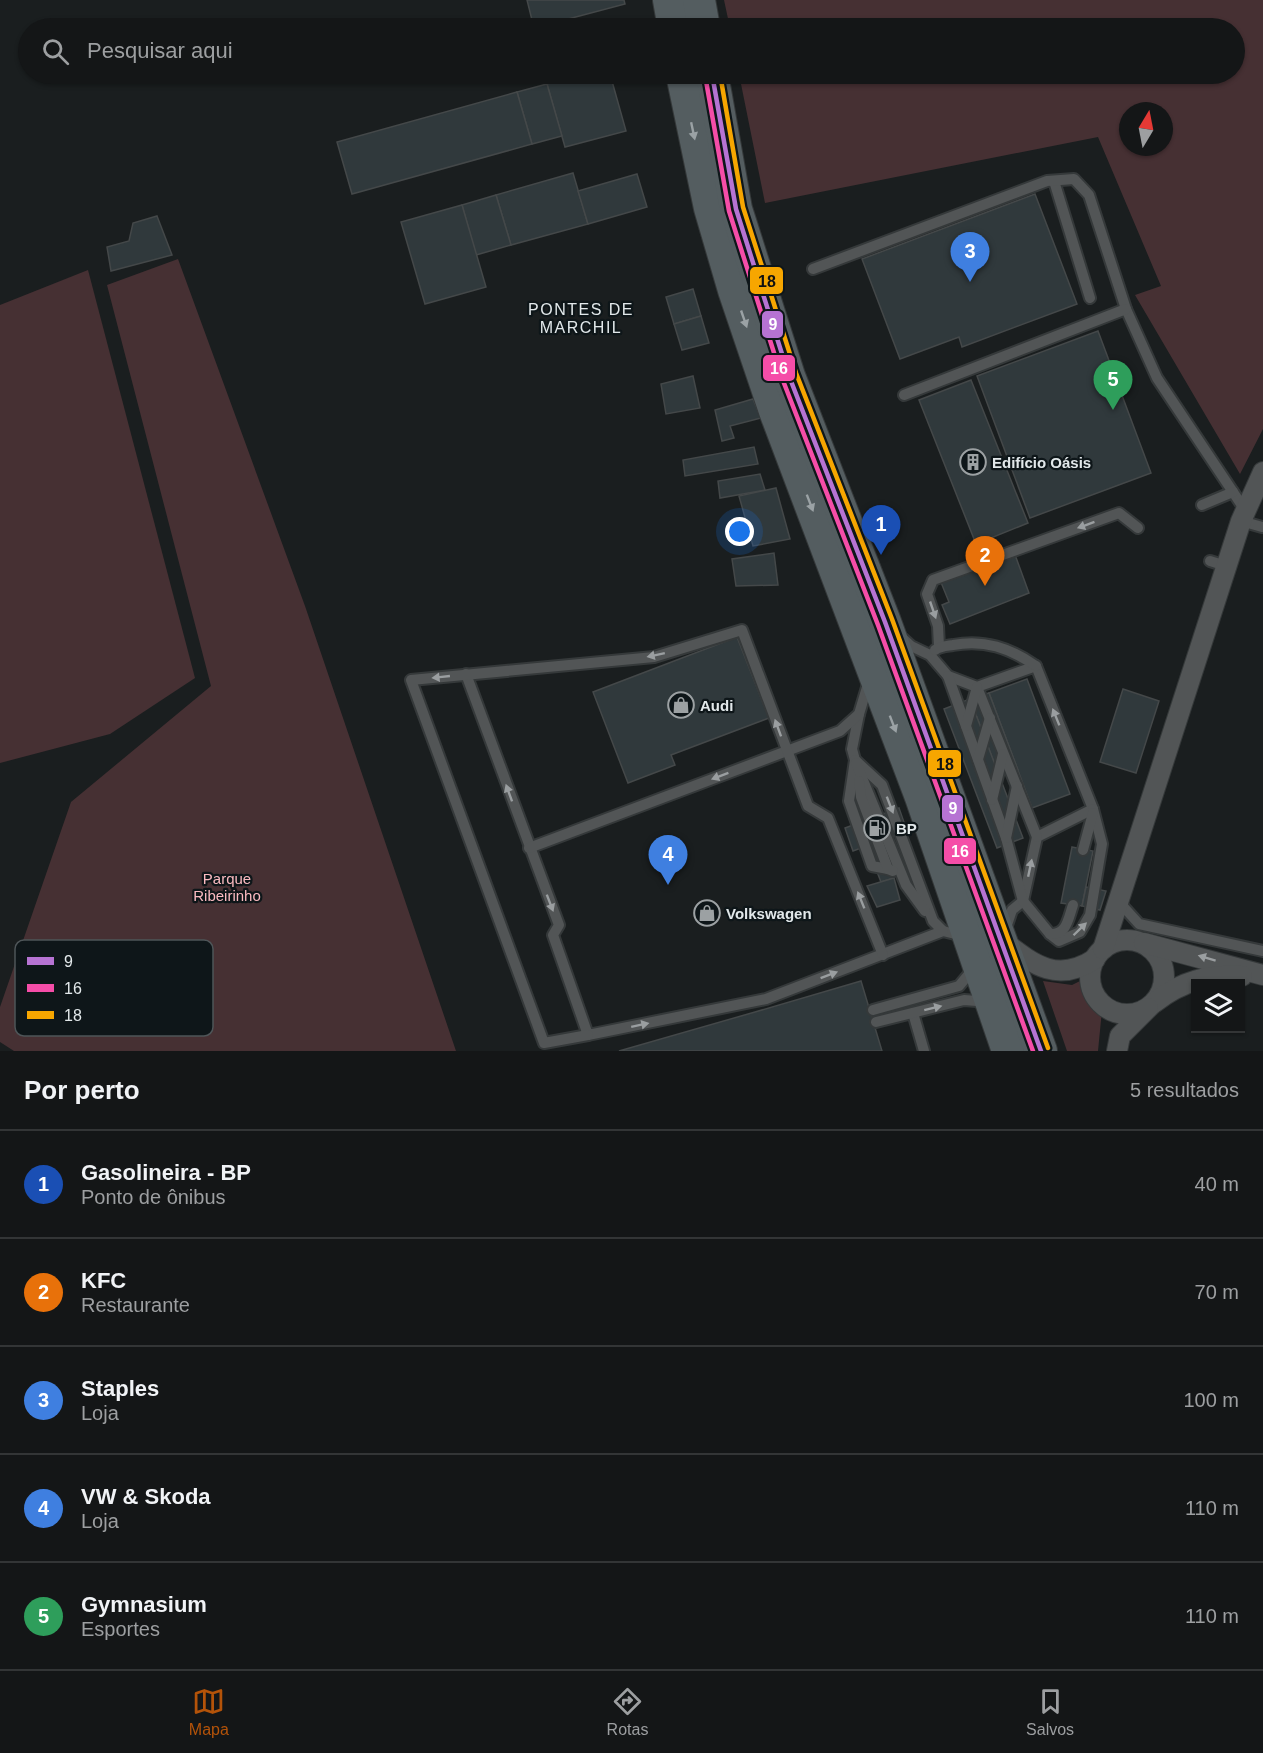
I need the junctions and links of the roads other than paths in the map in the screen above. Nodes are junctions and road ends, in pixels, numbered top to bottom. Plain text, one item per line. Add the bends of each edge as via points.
1 (669, 0) edge
2 (699, 0) edge
3 (672, 18) edge
4 (702, 18) edge
5 (684, 84) edge
6 (714, 84) edge
7 (1054, 181) junction
8 (813, 269) dead end
9 (1090, 298) dead end
10 (1126, 309) junction
11 (904, 395) dead end
12 (1263, 472) edge
13 (1233, 492) junction
14 (1202, 505) dead end
15 (1243, 516) junction
16 (1262, 527) edge
17 (1138, 528) dead end
18 (885, 622) junction
19 (934, 651) junction
20 (870, 664) junction
21 (1035, 666) junction
22 (466, 674) junction
23 (948, 676) junction
24 (977, 687) junction
25 (859, 714) junction
26 (990, 718) junction
27 (966, 726) junction
28 (786, 751) junction
29 (1003, 753) junction
30 (978, 759) junction
31 (855, 760) junction
32 (1017, 786) junction
33 (992, 800) junction
34 (1094, 809) junction
35 (1037, 837) junction
36 (1006, 838) junction
37 (529, 848) junction
38 (1083, 850) dead end
39 (903, 876) junction
40 (1023, 901) junction
41 (1120, 903) junction
42 (1073, 905) dead end
43 (933, 921) junction
44 (1050, 934) junction
45 (1002, 940) junction
46 (1129, 941) junction
47 (964, 944) junction
48 (1263, 951) edge
49 (1099, 954) junction
50 (882, 955) junction
51 (1263, 976) edge
52 (1151, 1005) junction
53 (873, 1010) dead end
54 (994, 1011) junction
55 (913, 1013) junction
56 (876, 1022) dead end
57 (588, 1035) junction
58 (924, 1051) edge
59 (1008, 1051) edge
60 (1041, 1051) edge
61 (1117, 1051) edge

1 - 3 main road
2 - 4 main road
5 -> 20 main road via 710,208 734,290
6 - 18 main road via 736,209 785,364
7 - 8 lane
7 - 9 lane
7 - 10 lane via 1074,179 1089,195
10 - 11 lane
10 - 13 lane via 1157,378
12 - 15 street
13 - 14 lane
13 - 15 lane
15 - 16 lane
15 - 41 street via 1218,563
17 -> 19 lane via 1119,513 933,580 927,594 938,626
18 - 19 lane via 911,646
18 - 45 main road
19 - 21 lane via 980,642 1017,653
19 - 23 lane
20 - 25 lane
20 -> 47 main road via 921,797
21 - 24 lane
34 -> 21 lane
28 -> 22 lane via 742,630 654,657
37 -> 22 lane
22 -> 57 lane via 411,680 544,1043
23 - 24 lane
23 - 27 lane
24 - 26 lane
24 - 27 lane
25 - 28 lane via 840,731
25 - 31 lane via 852,749
26 - 29 lane
26 - 30 lane
27 - 30 lane
28 -> 37 lane
50 -> 28 lane via 828,818 808,806
29 - 32 lane
29 - 33 lane
30 - 33 lane
31 - 39 lane
31 - 39 lane via 861,797 888,869
31 -> 43 lane via 882,785
32 - 35 lane
32 - 36 lane
33 - 36 lane
34 - 35 lane
34 - 38 lane
44 -> 34 lane via 1059,941 1071,937 1080,932 1090,915 1102,844
40 -> 35 lane
36 - 40 lane
37 -> 57 lane via 559,925 553,935
39 - 43 lane
40 - 44 lane
40 - 45 lane via 1012,910
41 - 46 street
41 - 48 lane via 1139,924
41 - 49 street
42 - 44 lane via 1063,931
43 - 47 lane
45 - 49 street via 1043,969 1081,968
45 - 60 main road
46 - 49 street
51 -> 46 street via 1196,955
46 - 52 street via 1155,952 1164,973 1160,994
47 - 50 lane
47 - 53 lane via 959,986
47 - 54 main road
49 - 52 street via 1090,983 1102,1005 1125,1014 1138,1013
57 -> 50 lane via 766,999
51 - 52 street via 1197,979 1173,988
52 - 61 street via 1120,1036
55 -> 54 lane via 964,1000 977,1001
54 - 59 main road
55 - 56 lane
55 - 58 lane

